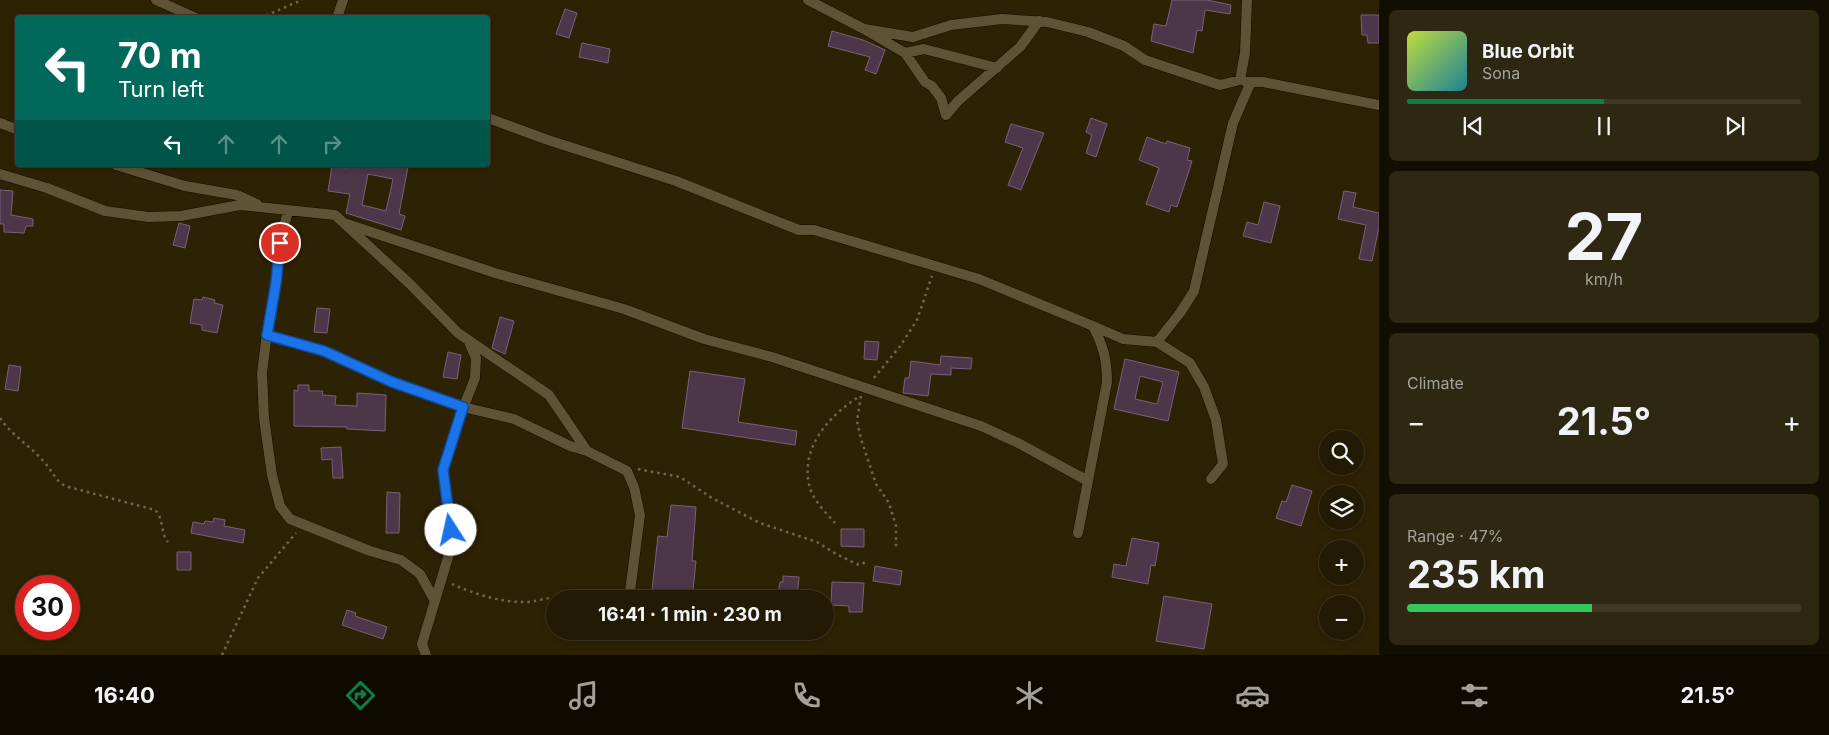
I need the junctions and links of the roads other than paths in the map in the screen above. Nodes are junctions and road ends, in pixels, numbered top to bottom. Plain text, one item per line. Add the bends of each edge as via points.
1 (156, 0) edge
2 (343, 0) edge
3 (808, 0) edge
4 (1246, 0) edge
5 (189, 15) edge
6 (338, 15) edge
7 (1039, 22) junction
8 (864, 29) junction
9 (905, 54) junction
10 (997, 68) junction
11 (1245, 82) junction
12 (1379, 105) edge
13 (490, 119) edge
14 (0, 123) edge
15 (15, 129) edge
16 (123, 167) edge
17 (0, 174) edge
18 (266, 208) junction
19 (288, 211) junction
20 (346, 224) junction
21 (1093, 326) junction
22 (267, 335) junction
23 (469, 342) junction
24 (1157, 342) junction
25 (463, 407) junction
26 (587, 451) junction
27 (1211, 479) dead end
28 (1088, 481) junction
29 (1078, 533) dead end
30 (630, 590) edge
31 (435, 601) junction
32 (422, 644) junction
33 (419, 655) edge
34 (426, 655) edge

1 - 5 street
2 - 6 street
3 - 8 street
4 - 11 street
7 - 8 street via 1002,19 976,22 951,25 913,37
7 - 10 street
7 - 11 street via 1088,32 1124,46 1145,60 1220,85
8 - 9 street
9 - 10 street via 924,49
9 - 10 street via 941,98 946,115
11 - 12 street via 1263,82
11 - 24 street via 1194,290
13 - 21 street via 676,181 798,230 814,230 979,279
14 - 15 street
16 - 18 street via 185,186 237,195
17 - 18 street via 105,211 148,218 181,216 240,205
18 - 19 street
19 - 20 street via 336,215
19 - 22 street via 280,243
20 - 23 street
20 - 28 street via 495,273 624,309 704,339 772,357 981,426
21 - 24 street via 1123,339
21 - 28 street via 1107,362 1107,382
22 - 25 street via 324,351 392,382
22 - 31 street via 262,373 264,418 280,506 290,519 305,526 401,560 420,574
23 - 25 street via 476,358 475,378
23 - 26 street via 549,395
24 - 27 street via 1190,363 1204,387 1216,420 1223,464
25 - 26 street via 514,419
25 - 31 street via 443,470 452,544
26 - 30 street via 627,471 631,479 640,515
28 - 29 street
31 - 32 street
32 - 33 street
32 - 34 street

